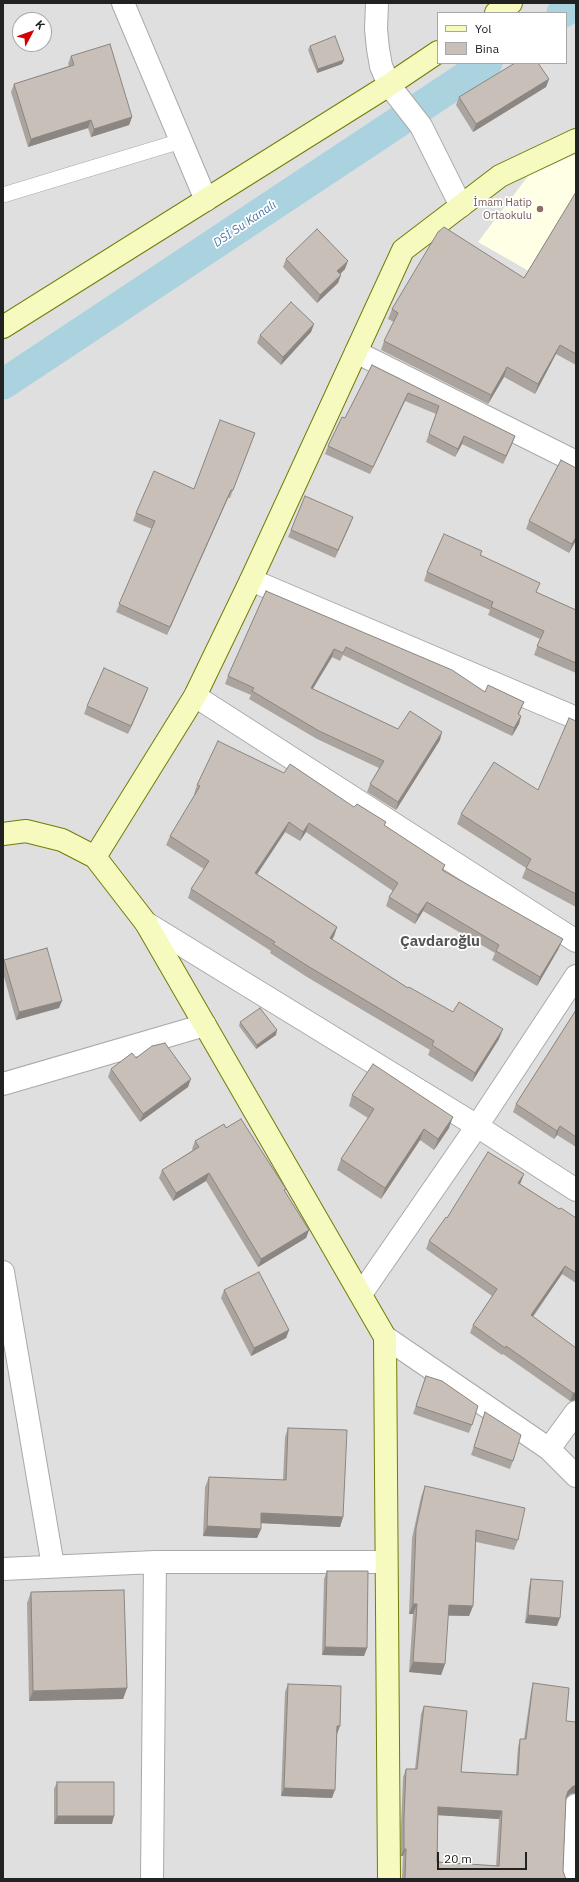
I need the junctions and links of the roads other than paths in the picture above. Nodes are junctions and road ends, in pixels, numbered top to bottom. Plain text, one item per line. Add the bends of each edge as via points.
1 (123, 3) edge
2 (377, 3) edge
3 (511, 3) edge
4 (498, 12) edge
5 (437, 53) edge
6 (389, 85) junction
7 (576, 140) edge
8 (181, 141) junction
9 (3, 195) edge
10 (206, 200) junction
11 (461, 206) junction
12 (3, 327) edge
13 (356, 352) junction
14 (576, 462) edge
15 (251, 580) junction
16 (195, 696) junction
17 (576, 718) edge
18 (3, 834) edge
19 (95, 857) junction
20 (146, 923) junction
21 (576, 941) edge
22 (576, 976) edge
23 (206, 1025) junction
24 (3, 1084) edge
25 (477, 1126) junction
26 (576, 1190) edge
27 (3, 1272) edge
28 (361, 1294) junction
29 (386, 1337) junction
30 (576, 1412) edge
31 (549, 1449) junction
32 (576, 1476) edge
33 (155, 1562) junction
34 (386, 1562) junction
35 (53, 1566) junction
36 (3, 1570) edge
37 (576, 1805) edge
38 (152, 1879) edge
39 (389, 1879) edge
40 (573, 1879) edge

1 - 8 street
2 - 6 street via 378,49 381,66
3 - 4 street
5 - 6 street
6 - 10 street
6 - 11 street via 421,126
7 - 11 street via 500,176
8 - 9 lane
8 - 10 street
10 - 12 street
11 - 13 street via 404,250
13 - 14 street
13 - 15 street
15 - 16 street
15 - 17 street
16 - 19 street
16 - 21 street
18 - 19 street via 26,831 62,840
19 - 20 street
20 - 23 street
20 - 25 street
22 - 25 street
23 - 24 street
23 - 28 street
25 - 26 street
25 - 28 street
27 - 35 street
28 - 29 street
29 - 31 street
29 - 34 street
30 - 31 street
31 - 32 street
33 - 34 street
33 - 35 street
33 - 38 street
34 - 39 street
35 - 36 street
37 - 40 street

